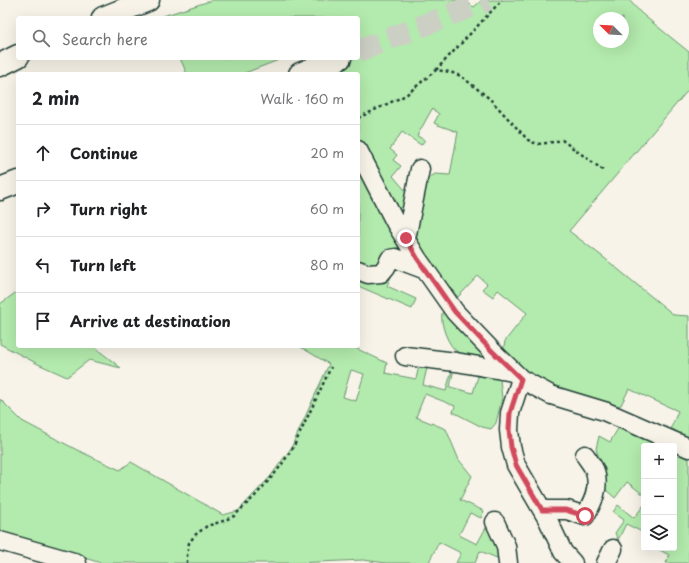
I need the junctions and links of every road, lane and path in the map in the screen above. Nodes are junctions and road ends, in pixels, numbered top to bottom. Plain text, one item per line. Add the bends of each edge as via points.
1 (148, 0) edge
2 (502, 0) edge
3 (109, 16) edge
4 (16, 57) edge
5 (335, 60) edge
6 (0, 65) edge
7 (436, 70) junction
8 (305, 72) edge
9 (360, 117) edge
10 (360, 154) edge
11 (420, 169) dead end
12 (603, 170) dead end
13 (16, 183) edge
14 (0, 189) edge
15 (406, 238) junction
16 (426, 270) junction
17 (360, 271) edge
18 (405, 356) dead end
19 (331, 367) dead end
20 (517, 375) junction
21 (689, 448) edge
22 (585, 455) dead end
23 (542, 510) junction
24 (495, 522) dead end
25 (0, 542) edge
26 (77, 563) edge
27 (186, 563) edge
28 (508, 563) edge
29 (573, 563) edge

1 - 3 highway
2 - 7 path
4 - 6 highway
5 - 8 highway
7 - 9 path via 406,95
7 - 12 path via 461,76 490,99 528,140 537,144 562,140
10 - 15 street
11 - 15 street
13 - 14 highway
15 - 16 street
16 - 17 street via 396,258 390,259 382,274 368,274
16 - 20 street via 455,312
18 - 20 street via 456,362
19 - 27 path via 293,448 277,471 234,516 207,526 195,535 190,543
20 - 21 street via 551,395 604,411
20 - 23 street via 510,413 511,447 516,465
22 - 23 street via 595,471 597,486 593,502 585,516 566,510
23 - 29 street via 563,552
24 - 28 street via 506,546
25 - 26 street

